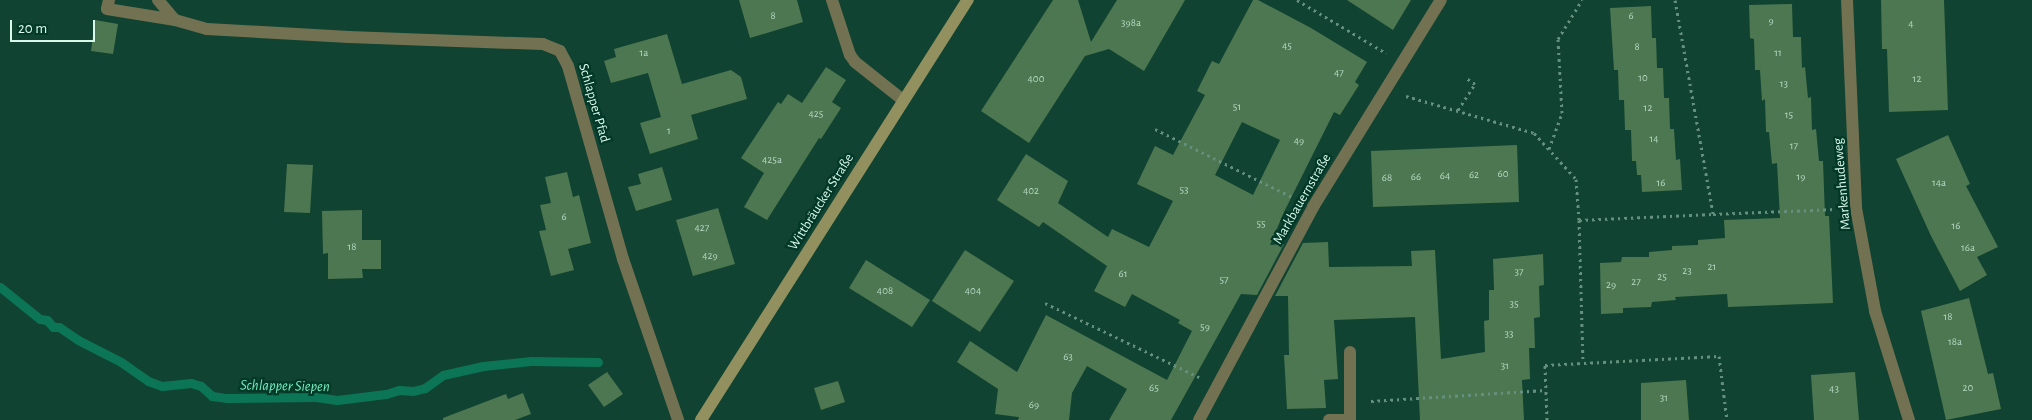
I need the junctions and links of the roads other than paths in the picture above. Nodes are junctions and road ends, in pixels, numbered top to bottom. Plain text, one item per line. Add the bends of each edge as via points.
1 (109, 0) edge
2 (158, 0) edge
3 (832, 0) edge
4 (968, 0) edge
5 (1441, 0) edge
6 (1846, 0) edge
7 (175, 20) junction
8 (903, 100) junction
9 (1350, 352) dead end
10 (1350, 419) edge
11 (678, 420) edge
12 (701, 420) edge
13 (1198, 420) edge
14 (1329, 420) edge
15 (1909, 420) edge

1 - 7 street, Schlapper Pfad via 107,9
2 - 7 street
3 - 8 street via 850,55
4 - 8 main road, Wittbräucker Straße
5 - 13 street, Markbauernstraße via 1313,207
6 - 15 street, Markenhudeweg via 1856,208 1875,311
7 - 11 street, Schlapper Pfad via 207,29 543,44 560,51 568,66 623,260
8 - 12 main road, Wittbräucker Straße
9 - 10 street
10 - 14 street

